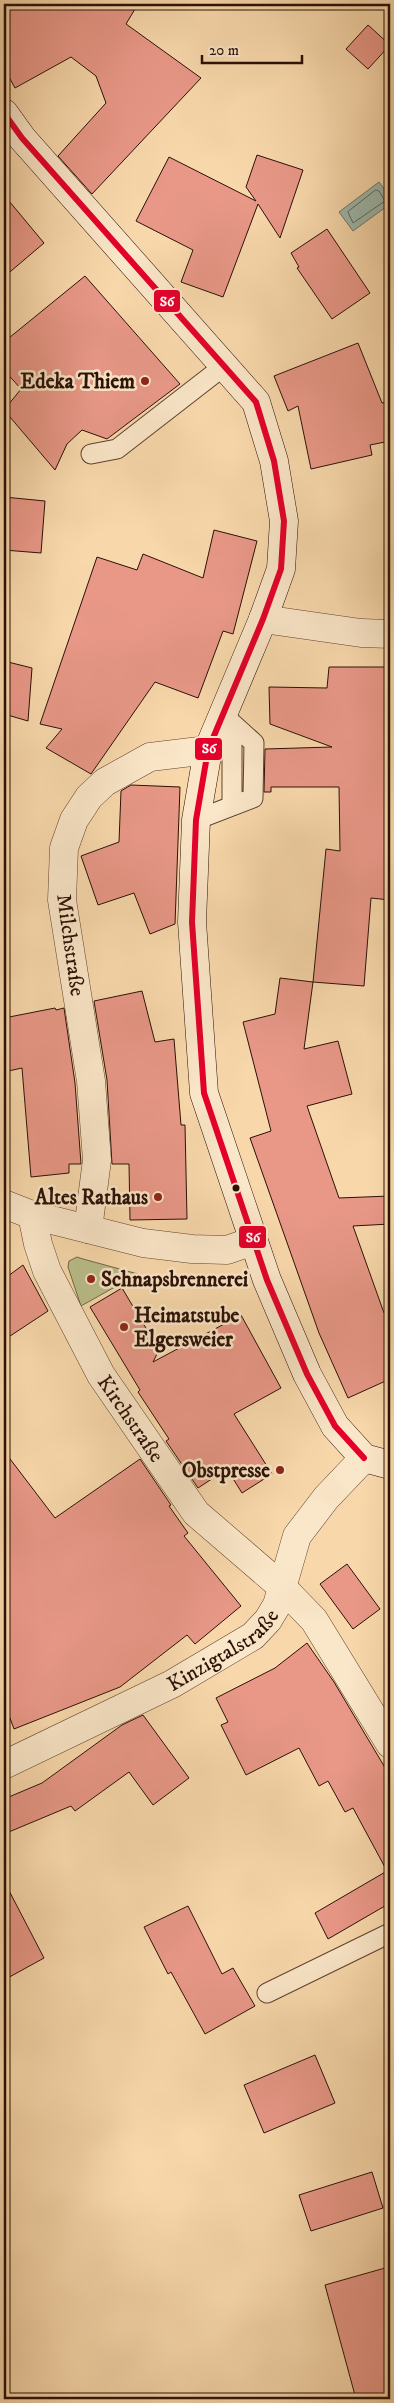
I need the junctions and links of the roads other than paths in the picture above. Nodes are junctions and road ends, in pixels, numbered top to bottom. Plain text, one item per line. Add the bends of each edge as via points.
1 (4, 113) edge
2 (224, 366) junction
3 (91, 454) dead end
4 (262, 619) junction
5 (390, 634) edge
6 (227, 719) junction
7 (208, 750) junction
8 (196, 820) junction
9 (4, 1204) edge
10 (32, 1215) junction
11 (88, 1229) junction
12 (253, 1241) junction
13 (364, 1458) junction
14 (390, 1465) edge
15 (282, 1587) junction
16 (390, 1744) edge
17 (4, 1766) edge
18 (390, 1933) edge
19 (267, 1993) dead end

1 - 2 street via 22,138
2 - 3 lane via 117,449
2 - 4 street via 256,402 274,461 284,521 281,569
4 - 5 street
4 - 6 street
6 - 7 street
6 - 8 lane via 254,743 253,798
7 - 8 street
7 - 11 street, Milchstraße via 150,757 106,782 89,797 74,820 64,848 62,900 91,1081 97,1160
8 - 12 street via 192,930 204,1093
9 - 10 street
10 - 11 street
10 - 15 street, Kirchstraße via 47,1271 101,1375 196,1513
11 - 12 street via 143,1243 192,1250 227,1250
12 - 13 street via 307,1374 335,1426
13 - 14 street
13 - 15 street, Kinzigtalstraße via 326,1498 297,1536
15 - 16 street, Kirchstraße via 314,1620
15 - 17 street, Kinzigtalstraße via 273,1612 253,1636 172,1684
18 - 19 lane

